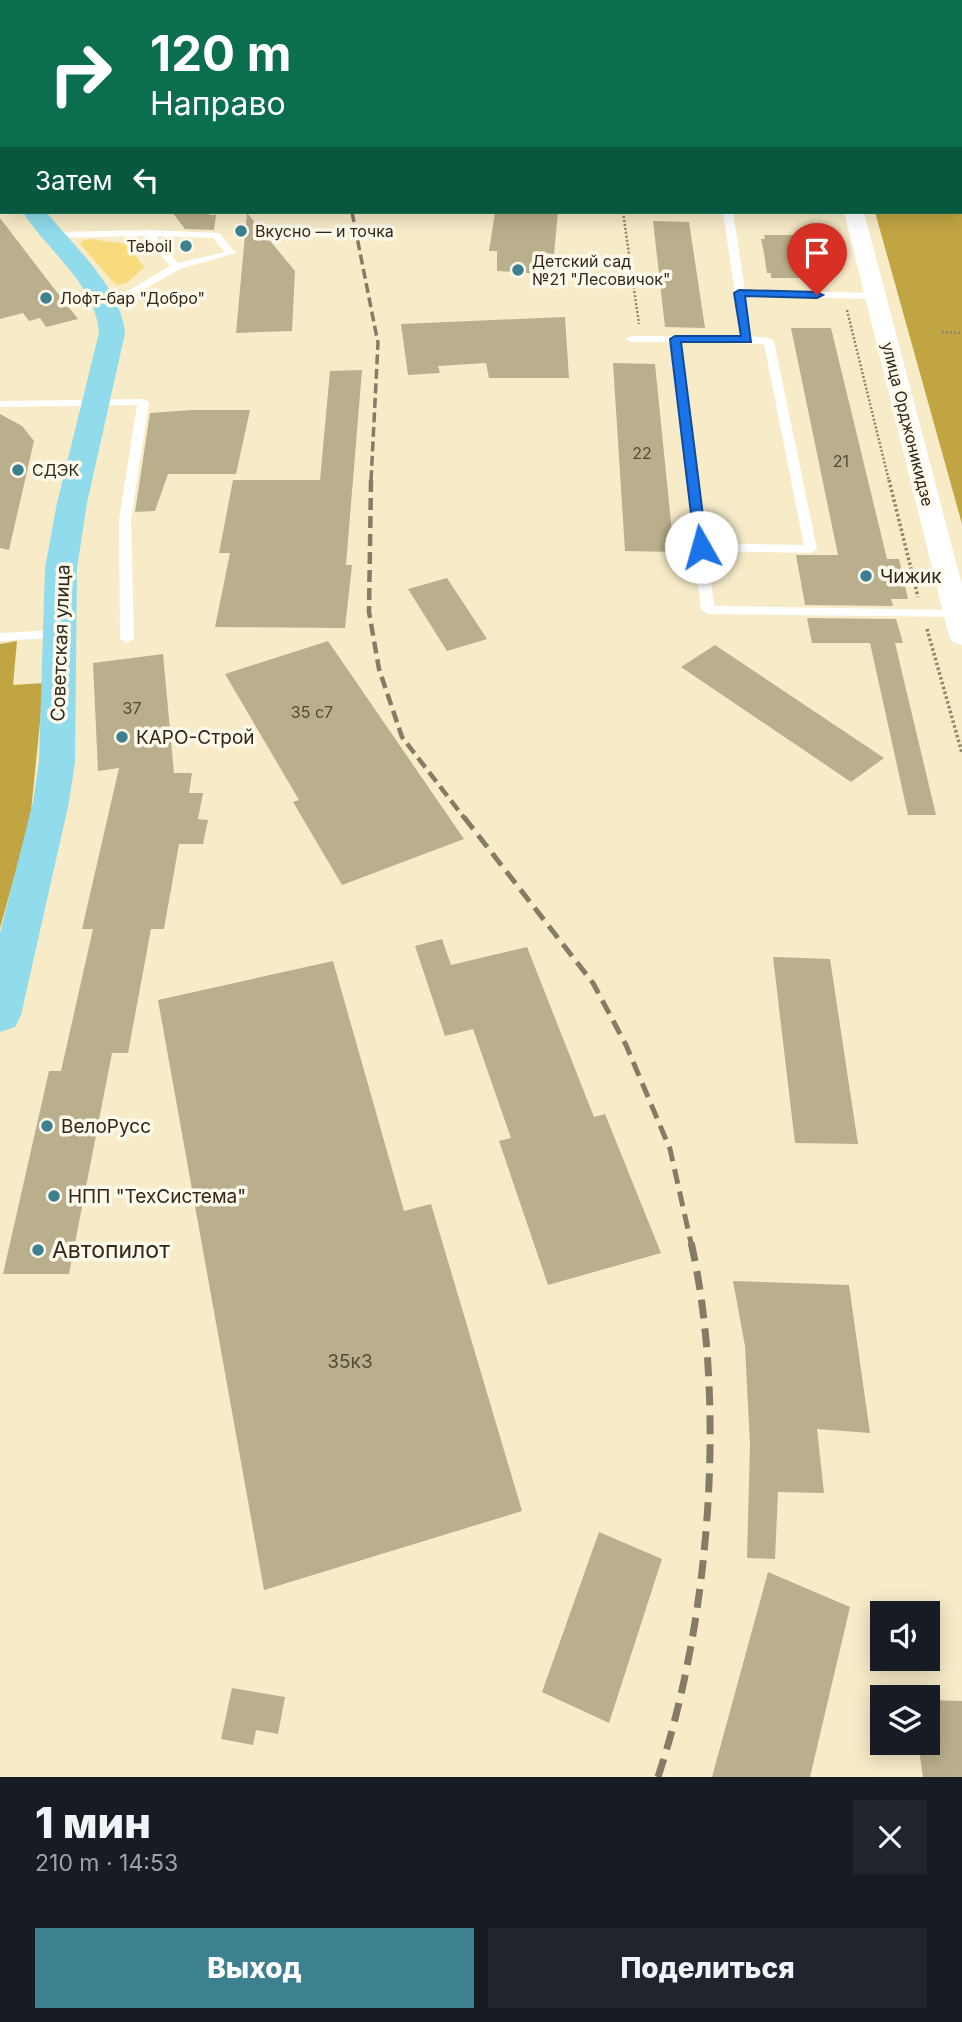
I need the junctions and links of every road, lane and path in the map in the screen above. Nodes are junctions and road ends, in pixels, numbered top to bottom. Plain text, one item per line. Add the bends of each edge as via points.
1 (36, 214) edge
2 (623, 214) edge
3 (728, 214) edge
4 (854, 214) edge
5 (148, 233) junction
6 (54, 235) junction
7 (176, 267) junction
8 (739, 293) junction
9 (843, 296) junction
10 (875, 296) junction
11 (108, 307) junction
12 (943, 332) dead end
13 (962, 332) edge
14 (636, 339) joint
15 (675, 339) junction
16 (747, 339) junction
17 (98, 402) junction
18 (0, 404) edge
19 (701, 547) junction
20 (923, 614) junction
21 (959, 625) edge
22 (60, 634) junction
23 (0, 637) edge
24 (127, 639) dead end
25 (962, 753) edge
26 (0, 1015) edge

1 - 6 main road
2 - 14 path
3 - 8 lane
4 - 10 street, улица Орджоникидзе
5 - 6 lane
5 - 7 lane
5 - 7 lane via 216,235 231,253
6 - 11 main road
7 - 11 lane
8 - 9 lane
8 - 16 lane
9 - 10 lane
9 - 20 path
10 - 21 street, улица Орджоникидзе
11 - 17 main road, Советская улица via 112,333
12 - 13 path
14 - 15 lane
15 - 16 lane
15 - 19 lane
16 - 19 lane via 769,341 811,549
17 - 18 lane
17 - 22 main road, Советская улица via 63,555
17 - 24 lane via 142,402 125,520
19 - 20 lane via 709,610
20 - 21 lane
20 - 25 path
22 - 23 lane
22 - 26 main road, Советская улица via 57,762 51,802

